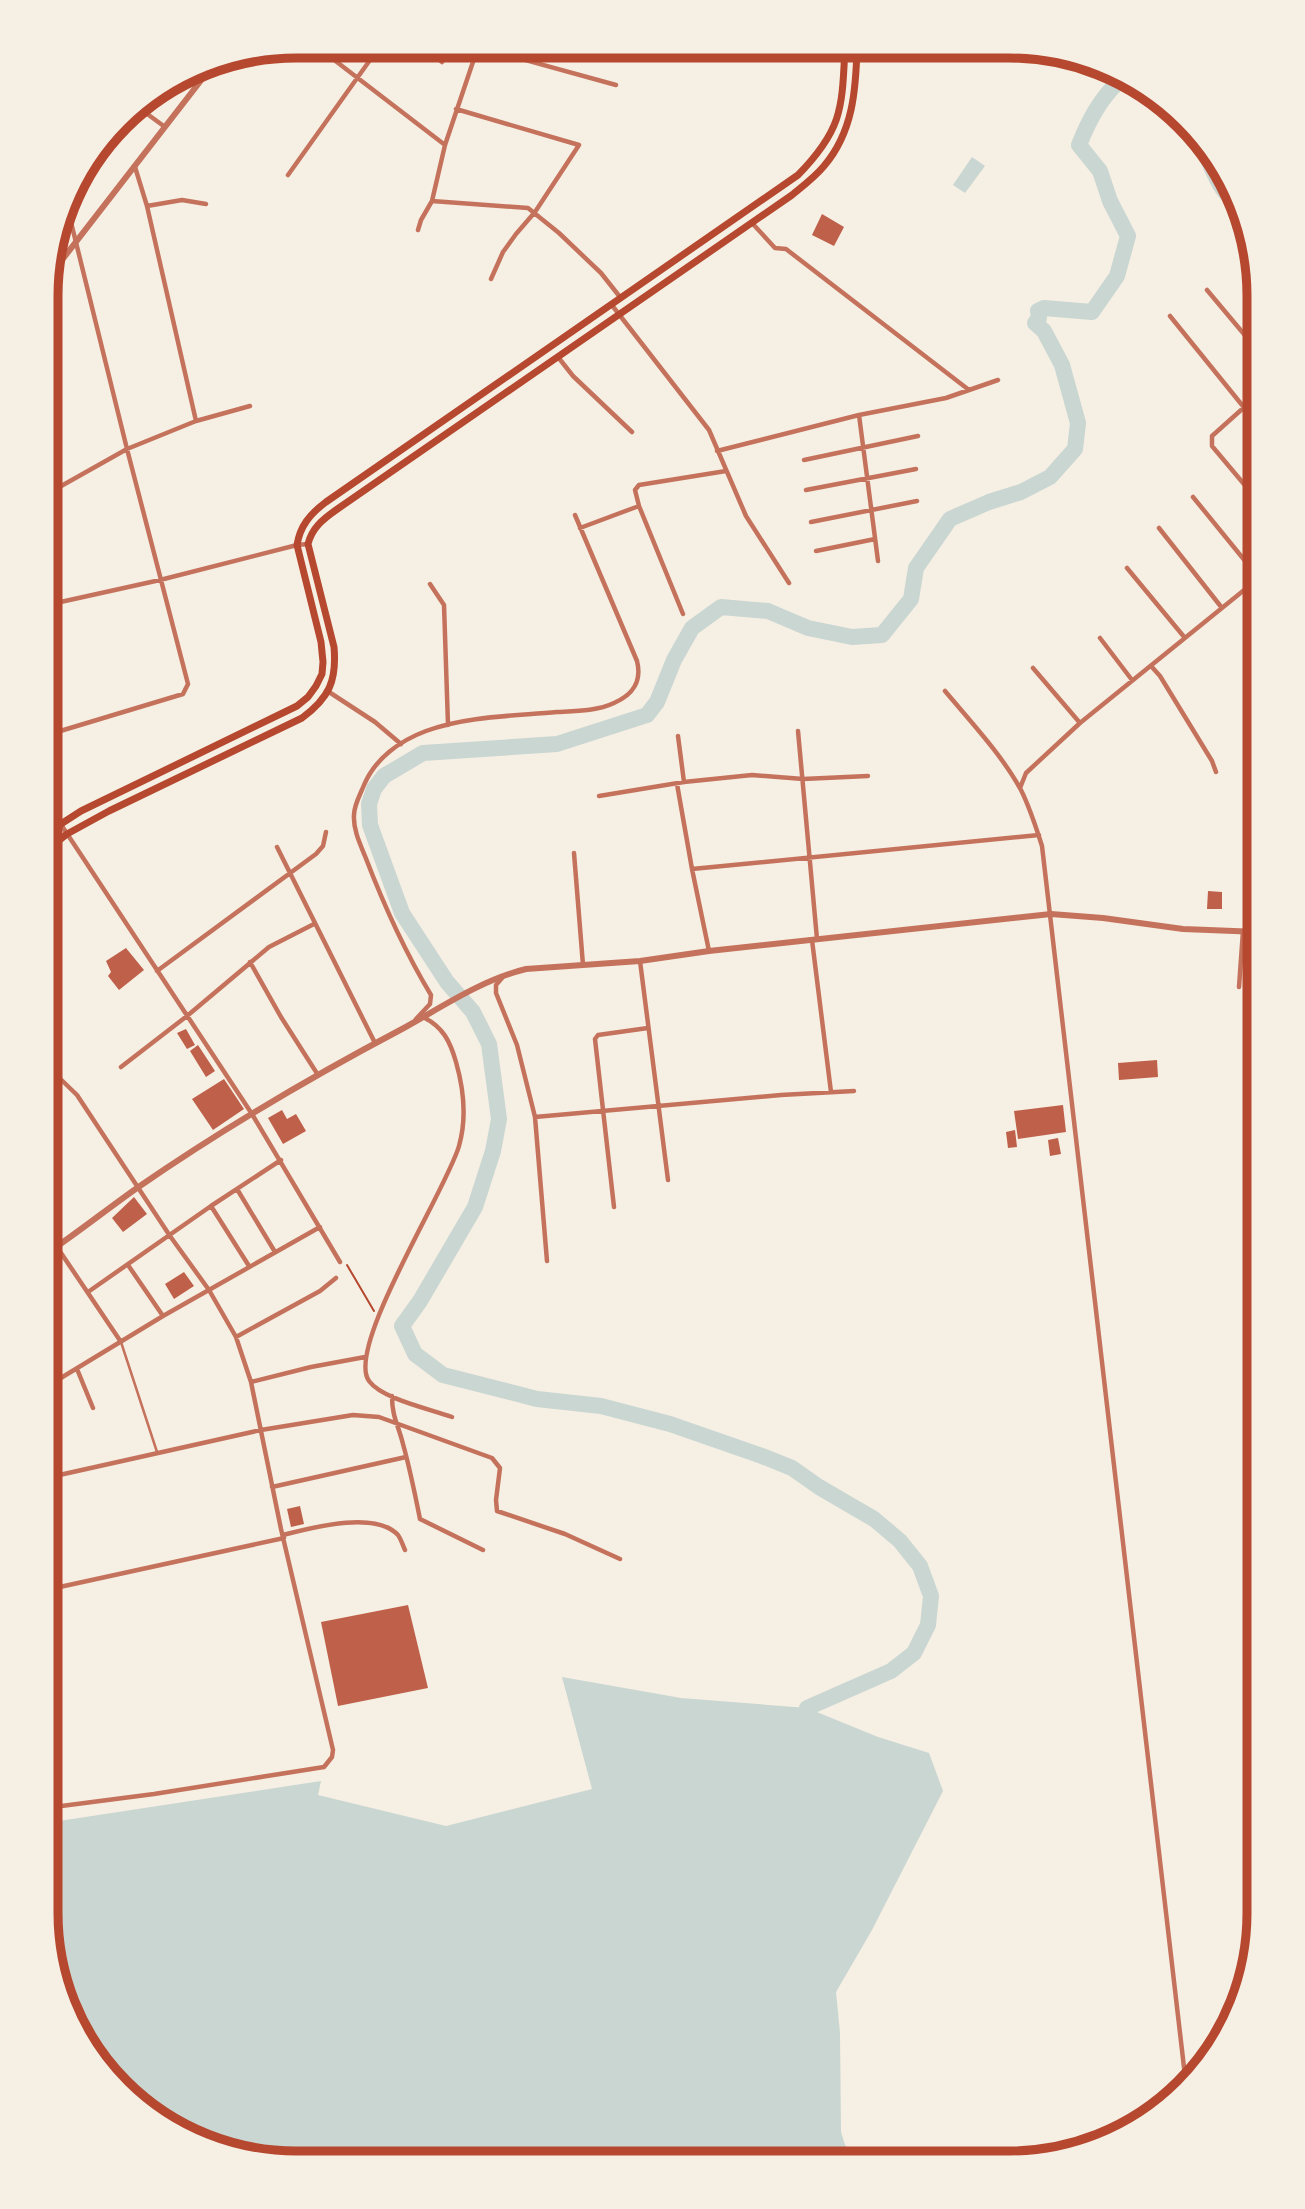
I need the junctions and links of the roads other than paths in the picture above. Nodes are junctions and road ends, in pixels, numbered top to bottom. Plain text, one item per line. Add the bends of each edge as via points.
1 (332, 58) edge
2 (371, 58) edge
3 (438, 58) edge
4 (474, 58) edge
5 (518, 58) edge
6 (844, 58) edge
7 (856, 58) edge
8 (442, 61) dead end
9 (204, 76) edge
10 (357, 77) junction
11 (616, 85) dead end
12 (456, 109) junction
13 (145, 112) edge
14 (836, 123) junction
15 (165, 127) junction
16 (846, 130) junction
17 (445, 145) junction
18 (135, 167) junction
19 (288, 175) dead end
20 (785, 185) junction
21 (792, 195) junction
22 (432, 201) junction
23 (206, 204) dead end
24 (147, 206) junction
25 (535, 212) junction
26 (70, 218) edge
27 (734, 220) junction
28 (751, 222) junction
29 (418, 230) dead end
30 (741, 230) junction
31 (77, 243) junction
32 (676, 259) junction
33 (60, 263) edge
34 (683, 269) junction
35 (491, 279) dead end
36 (1207, 290) dead end
37 (620, 297) junction
38 (611, 303) junction
39 (619, 313) junction
40 (1170, 316) dead end
41 (1247, 338) edge
42 (557, 356) junction
43 (998, 380) dead end
44 (499, 382) junction
45 (969, 390) junction
46 (506, 391) junction
47 (1247, 404) edge
48 (250, 406) dead end
49 (1244, 407) junction
50 (1247, 411) edge
51 (859, 415) junction
52 (196, 421) junction
53 (440, 423) junction
54 (632, 432) dead end
55 (447, 433) junction
56 (918, 436) dead end
57 (863, 447) junction
58 (127, 449) junction
59 (717, 450) junction
60 (804, 460) dead end
61 (374, 469) junction
62 (916, 469) dead end
63 (726, 471) junction
64 (867, 478) junction
65 (381, 479) junction
66 (1247, 487) edge
67 (58, 488) edge
68 (806, 490) dead end
69 (1193, 497) dead end
70 (917, 501) dead end
71 (639, 506) junction
72 (319, 507) junction
73 (871, 510) junction
74 (575, 516) dead end
75 (326, 517) junction
76 (811, 522) dead end
77 (580, 528) junction
78 (1159, 528) dead end
79 (875, 539) junction
80 (307, 544) junction
81 (298, 545) junction
82 (816, 551) dead end
83 (878, 561) dead end
84 (1247, 563) edge
85 (1127, 568) dead end
86 (160, 580) junction
87 (789, 583) dead end
88 (430, 584) dead end
89 (1247, 588) edge
90 (58, 603) edge
91 (1222, 608) junction
92 (683, 614) dead end
93 (1100, 638) dead end
94 (1185, 638) junction
95 (1150, 666) junction
96 (1033, 668) dead end
97 (1132, 680) junction
98 (945, 691) dead end
99 (329, 692) junction
100 (1080, 723) junction
101 (448, 725) junction
102 (798, 731) dead end
103 (58, 732) edge
104 (678, 736) dead end
105 (401, 744) junction
106 (219, 745) junction
107 (224, 756) junction
108 (1216, 772) dead end
109 (868, 776) dead end
110 (803, 779) junction
111 (684, 782) junction
112 (677, 783) junction
113 (1020, 789) junction
114 (599, 796) dead end
115 (58, 817) edge
116 (60, 823) junction
117 (326, 832) dead end
118 (67, 834) junction
119 (1039, 835) junction
120 (58, 841) edge
121 (277, 847) dead end
122 (574, 853) dead end
123 (808, 858) junction
124 (692, 869) junction
125 (289, 875) junction
126 (1051, 914) junction
127 (314, 924) junction
128 (1243, 931) junction
129 (1247, 931) edge
130 (815, 940) junction
131 (709, 951) junction
132 (640, 961) junction
133 (250, 962) junction
134 (583, 966) junction
135 (157, 971) junction
136 (505, 975) junction
137 (1239, 987) dead end
138 (187, 1016) junction
139 (423, 1017) junction
140 (413, 1022) junction
141 (648, 1028) junction
142 (375, 1043) junction
143 (121, 1068) dead end
144 (318, 1076) junction
145 (58, 1077) edge
146 (854, 1091) dead end
147 (831, 1092) junction
148 (659, 1105) junction
149 (603, 1110) junction
150 (253, 1114) junction
151 (534, 1116) junction
152 (281, 1160) junction
153 (668, 1180) dead end
154 (138, 1188) junction
155 (237, 1189) junction
156 (211, 1206) junction
157 (614, 1207) dead end
158 (321, 1226) junction
159 (170, 1236) junction
160 (58, 1246) edge
161 (58, 1248) edge
162 (275, 1252) junction
163 (547, 1261) dead end
164 (340, 1262) road end
165 (128, 1265) junction
166 (248, 1266) junction
167 (336, 1278) dead end
168 (209, 1290) junction
169 (89, 1292) junction
170 (163, 1316) junction
171 (236, 1336) junction
172 (121, 1342) junction
173 (365, 1357) junction
174 (77, 1368) junction
175 (58, 1380) edge
176 (251, 1382) junction
177 (392, 1396) junction
178 (93, 1408) dead end
179 (452, 1417) dead end
180 (398, 1424) junction
181 (261, 1430) junction
182 (157, 1453) junction
183 (406, 1457) junction
184 (58, 1475) edge
185 (272, 1487) junction
186 (283, 1536) junction
187 (405, 1550) dead end
188 (483, 1550) dead end
189 (620, 1559) dead end
190 (58, 1587) edge
191 (58, 1806) edge
192 (1185, 2073) edge

1 - 10 street
2 - 10 street
3 - 8 street
4 - 12 street
5 - 11 street
6 - 14 main road
7 - 16 main road
9 - 15 street
10 - 17 street
10 - 19 street
12 - 17 street
12 - 25 street via 579,145
13 - 15 street
14 - 16 main road
14 - 20 main road via 823,147
15 - 18 street
16 - 21 main road via 823,167
17 - 22 street
18 - 24 street
18 - 31 street
20 - 21 main road
20 - 27 main road
21 - 28 main road
22 - 25 street via 523,206
22 - 29 street
23 - 24 street via 182,200
24 - 52 street
25 - 35 street via 503,252
25 - 37 street via 601,273
26 - 31 street
27 - 30 main road
27 - 32 main road
28 - 30 main road
28 - 45 street via 775,248 786,249
30 - 34 main road
31 - 33 street
31 - 58 street
32 - 34 main road
32 - 37 main road
34 - 39 main road
36 - 41 street
37 - 38 main road
38 - 39 street
38 - 44 main road
39 - 42 main road
39 - 59 street via 709,430
40 - 49 street
42 - 46 main road
42 - 54 street
43 - 45 street
44 - 46 main road
44 - 53 main road
45 - 51 street
46 - 55 main road
47 - 49 street
48 - 52 street
49 - 50 street
49 - 66 street via 1210,442
51 - 57 street
51 - 59 street
52 - 58 street
53 - 55 main road
53 - 61 main road
55 - 65 main road
56 - 57 street
57 - 60 street
57 - 64 street
58 - 67 street
58 - 86 street
59 - 63 street
61 - 65 main road
61 - 72 main road
62 - 64 street
63 - 71 street via 639,485 635,490
63 - 87 street via 746,516
64 - 68 street
64 - 73 street
65 - 75 main road
69 - 84 street
70 - 73 street
71 - 77 street
71 - 92 street
72 - 75 main road
72 - 81 main road via 299,533
73 - 76 street
73 - 79 street
74 - 77 street
75 - 80 main road
77 - 101 street via 637,662 637,684 617,702 593,709
78 - 91 street
79 - 82 street
79 - 83 street
80 - 81 street
80 - 99 main road via 334,647
81 - 86 street
81 - 106 main road via 321,642 322,674 297,706
85 - 94 street
86 - 90 street
86 - 103 street via 187,677 183,694
88 - 101 street via 444,605
89 - 91 street
91 - 94 street
93 - 97 street
94 - 95 street
95 - 97 street
95 - 108 street
96 - 100 street
97 - 100 street
98 - 113 street
99 - 105 street
99 - 107 main road via 302,718
100 - 113 street via 1026,773
101 - 105 street
102 - 110 street
104 - 111 street
105 - 140 street via 372,770 354,814 377,889 431,995 430,1004
106 - 107 main road
106 - 116 main road
107 - 118 main road
109 - 110 street
110 - 111 street via 752,775
110 - 123 street
111 - 112 street
112 - 114 street
112 - 124 street
113 - 119 street
115 - 116 street
116 - 118 street
117 - 125 street via 323,846
118 - 120 main road
118 - 135 street
119 - 123 street
119 - 126 street
121 - 125 street
122 - 134 street
123 - 124 street
123 - 130 street
124 - 131 street
125 - 127 street
125 - 135 street
126 - 128 street
126 - 130 street
126 - 192 street
127 - 133 street
127 - 142 street
128 - 129 street
128 - 137 street
130 - 131 street
130 - 147 street
131 - 132 street
132 - 134 street
132 - 141 street
133 - 138 street
133 - 144 street
134 - 136 street
135 - 138 street
136 - 139 street
136 - 151 street via 496,985 496,993 517,1045
138 - 143 street
138 - 150 street
139 - 140 street
139 - 173 street via 445,1033 454,1054 464,1095 463,1130 452,1164 378,1318
140 - 142 street
141 - 148 street
141 - 149 street via 595,1038
142 - 144 street
144 - 150 street
145 - 154 street via 77,1095
146 - 147 street
147 - 148 street
148 - 149 street
148 - 153 street
149 - 151 street
149 - 157 street
150 - 152 street
150 - 154 street
151 - 163 street
152 - 155 street
152 - 158 street
154 - 159 street
154 - 160 street
155 - 156 street
155 - 162 street
156 - 159 street
156 - 166 street
158 - 162 street
158 - 164 street
159 - 165 street
159 - 168 street
161 - 169 street
162 - 166 street
165 - 169 street
165 - 170 street
166 - 168 street
167 - 171 street
168 - 170 street
168 - 171 street
169 - 172 street
170 - 172 street
171 - 176 street
172 - 174 street
172 - 182 lane
173 - 176 street
173 - 177 street via 369,1381
174 - 175 street
174 - 178 street
176 - 181 street
177 - 179 street
177 - 180 street via 392,1416
180 - 181 street via 353,1415
180 - 183 street
180 - 189 street via 498,1463 497,1511
181 - 182 street
181 - 185 street
182 - 184 street
183 - 185 street
183 - 188 street via 420,1519
185 - 186 street
186 - 187 street via 339,1524 375,1523 398,1536
186 - 190 street
186 - 191 street via 328,1727 332,1757 324,1767

